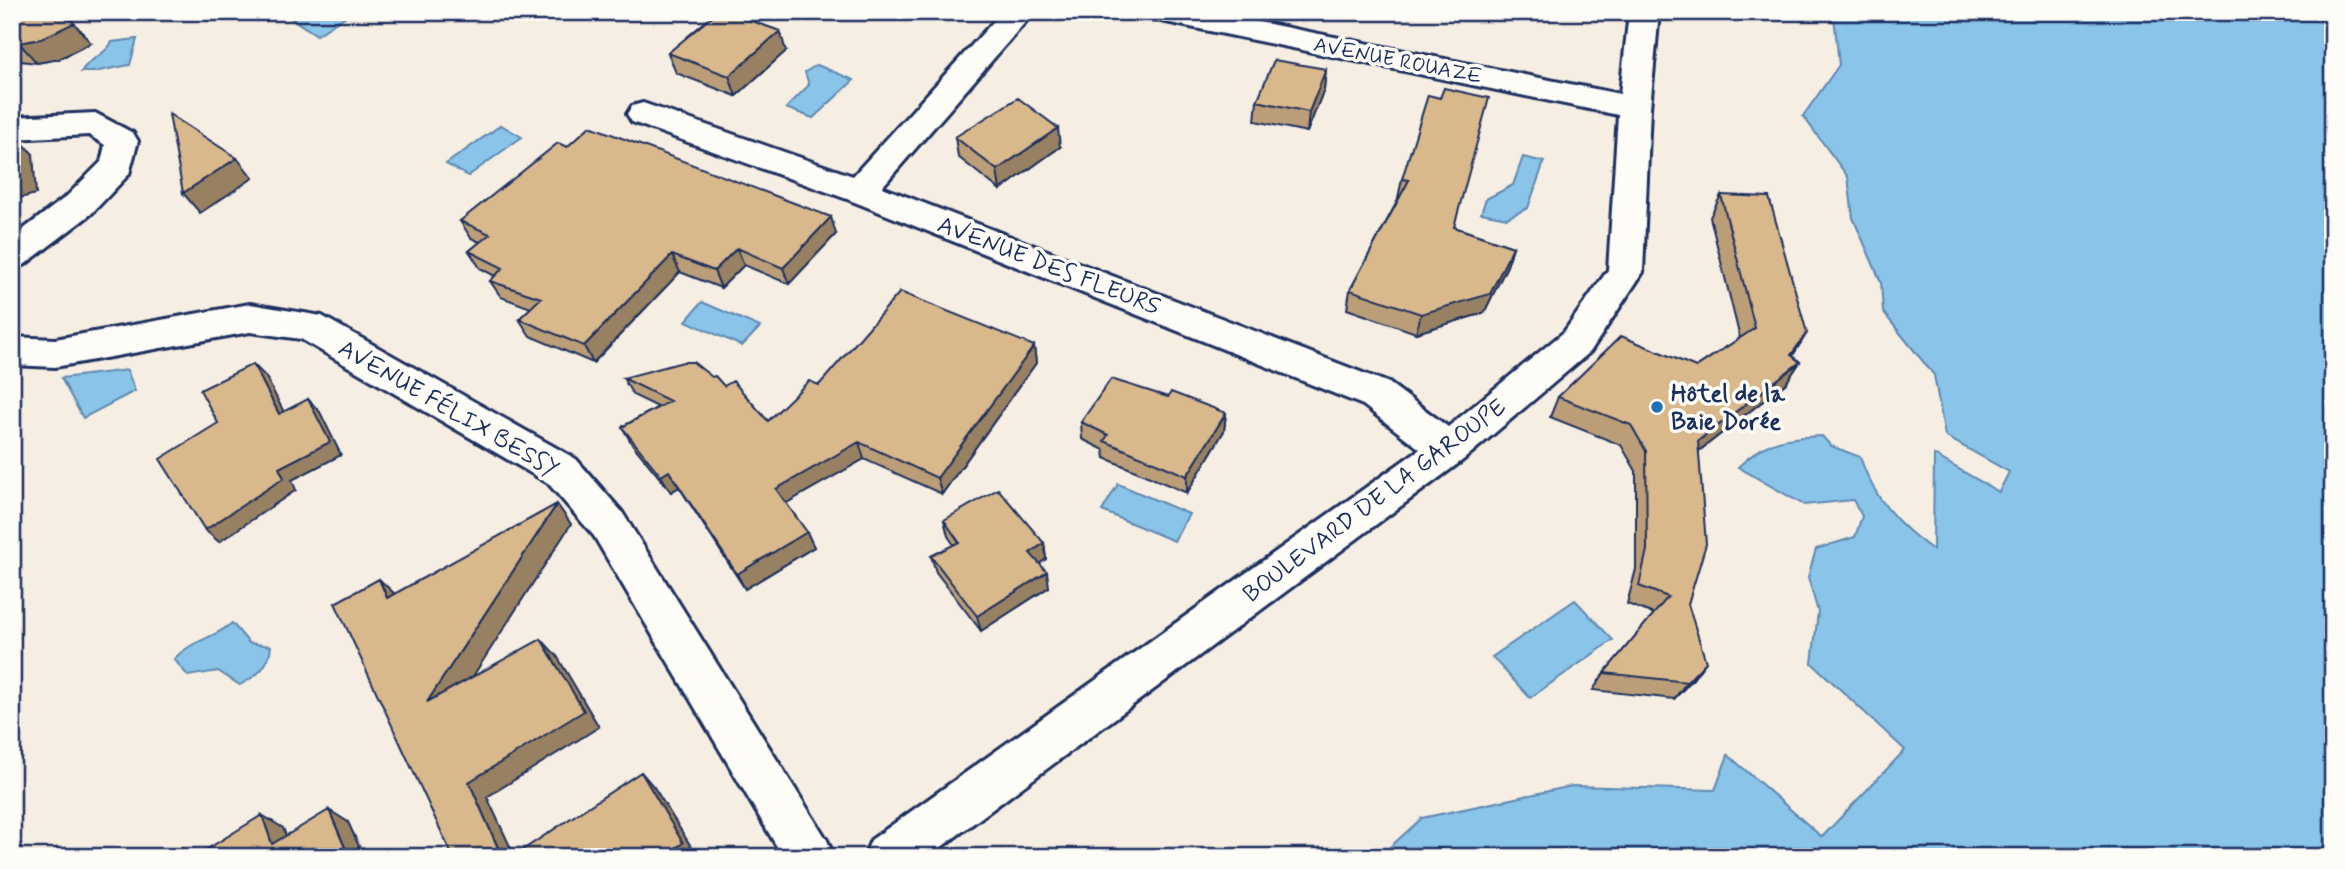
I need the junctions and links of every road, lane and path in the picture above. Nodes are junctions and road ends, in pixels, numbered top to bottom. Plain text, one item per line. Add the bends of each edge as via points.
1 (1019, 12) edge
2 (1161, 12) edge
3 (1644, 12) edge
4 (1634, 108) junction
5 (643, 114) dead end
6 (12, 128) edge
7 (859, 191) junction
8 (12, 256) edge
9 (12, 351) edge
10 (1449, 449) junction
11 (810, 857) edge
12 (888, 857) edge

1 - 7 street
2 - 4 street, AVENUE ROUAZE
3 - 4 street, BOULEVARD DE LA GAROUPE
4 - 10 street, BOULEVARD DE LA GAROUPE via 1625,272 1577,342
5 - 7 street, AVENUE DES FLEURS
6 - 8 street via 94,124 122,141 117,166 79,205
7 - 10 street, AVENUE DES FLEURS via 1376,394
9 - 11 street, AVENUE FÉLIX BESSY via 55,353 250,318 309,326 562,471 608,524
10 - 12 street, BOULEVARD DE LA GAROUPE

